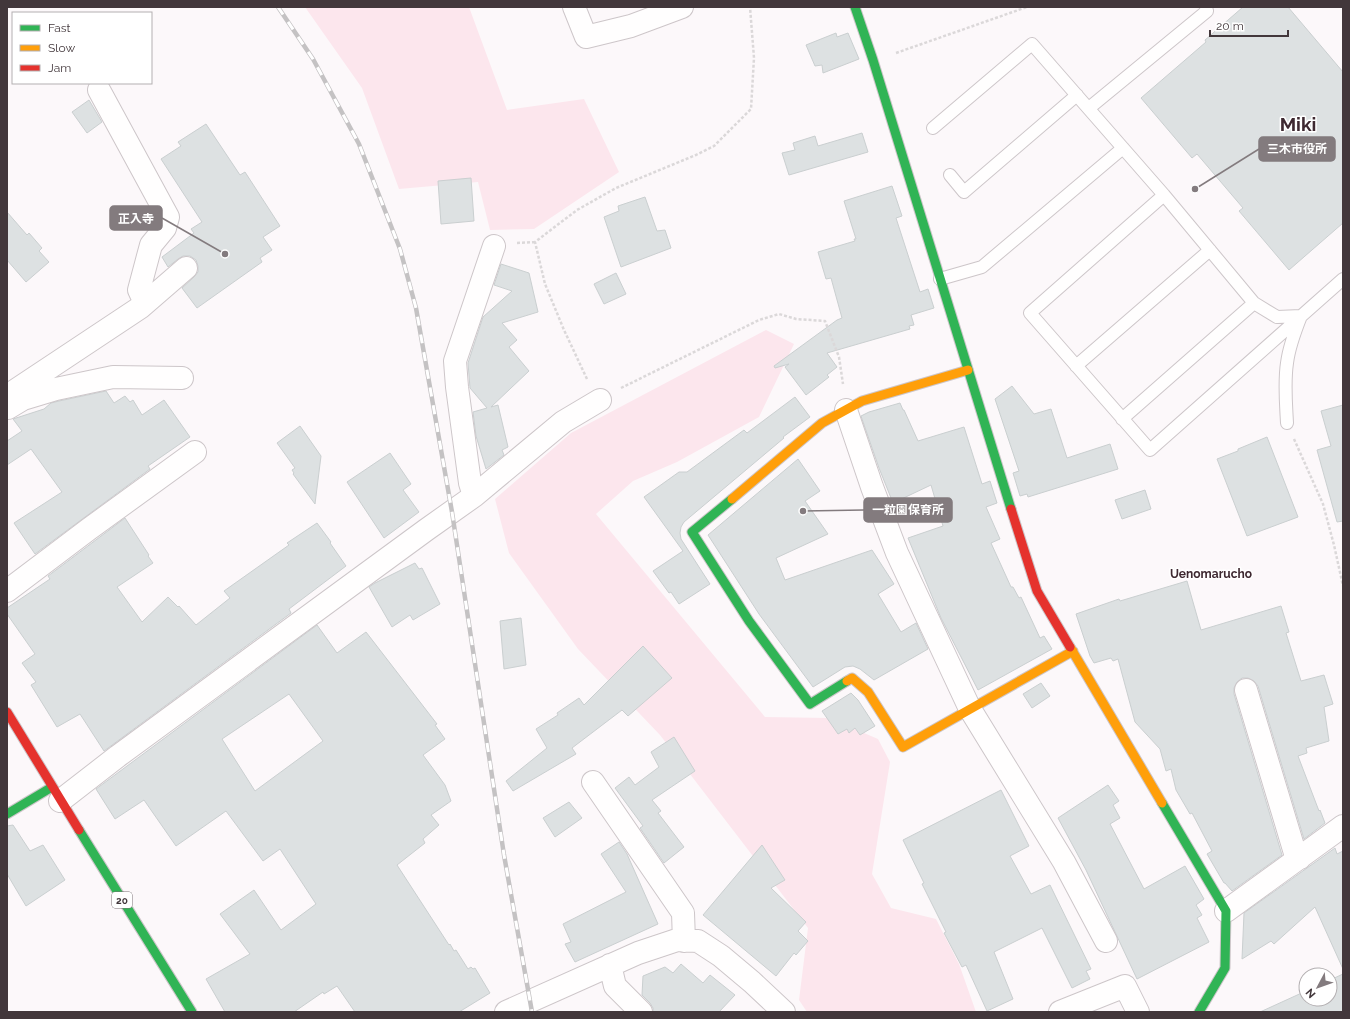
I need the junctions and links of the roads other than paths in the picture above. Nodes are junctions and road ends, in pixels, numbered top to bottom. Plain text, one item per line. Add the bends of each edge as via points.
1 (574, 7) edge
2 (682, 7) edge
3 (855, 7) edge
4 (1206, 7) edge
5 (99, 90) dead end
6 (1078, 95) junction
7 (1089, 108) junction
8 (933, 128) dead end
9 (1123, 148) junction
10 (950, 175) dead end
11 (1164, 195) junction
12 (494, 246) dead end
13 (1210, 250) junction
14 (186, 268) dead end
15 (940, 279) junction
16 (1343, 279) edge
17 (1254, 303) junction
18 (145, 304) junction
19 (1301, 316) junction
20 (1076, 366) junction
21 (968, 370) junction
22 (182, 378) dead end
23 (7, 396) edge
24 (600, 400) road end
25 (7, 408) edge
26 (846, 410) junction
27 (1122, 419) junction
28 (1287, 423) road end
29 (196, 452) dead end
30 (474, 496) junction
31 (7, 591) edge
32 (1073, 651) junction
33 (1246, 690) dead end
34 (970, 709) junction
35 (7, 712) edge
36 (593, 782) dead end
37 (56, 794) junction
38 (7, 814) edge
39 (1343, 826) edge
40 (1300, 858) junction
41 (1226, 911) junction
42 (684, 940) junction
43 (1106, 941) dead end
44 (610, 965) junction
45 (192, 1012) edge
46 (506, 1012) edge
47 (641, 1012) edge
48 (783, 1012) edge
49 (1060, 1012) edge
50 (1138, 1012) edge
51 (1199, 1012) edge

1 - 2 street via 586,37 631,26
3 - 15 street
4 - 7 lane via 1207,11
5 - 18 street via 168,217 165,228 151,245 139,290
6 - 7 lane
6 - 8 lane via 1032,44
6 - 10 lane via 964,192
7 - 9 lane
9 - 11 lane
9 - 15 lane via 982,266
11 - 13 lane
11 - 20 lane via 1030,313
12 - 30 street via 455,361 470,483
13 - 17 lane
13 - 20 lane
14 - 18 street
15 - 21 street
16 - 19 lane
17 - 19 lane via 1277,317
17 - 27 lane
18 - 23 street
19 - 27 lane via 1150,450
19 - 28 lane via 1286,364
20 - 27 lane
21 - 26 street via 862,401
21 - 32 street via 1037,591
22 - 25 street via 113,377 56,389 23,399
24 - 30 street via 562,422
26 - 34 street via 897,553
26 - 34 street via 822,423 692,532 749,621 810,704 852,678 868,692 902,747
29 - 31 street
30 - 37 street via 118,756
32 - 34 street
32 - 41 street
33 - 40 street via 1296,853
34 - 43 street via 1064,862
35 - 37 street, 20
36 - 42 street via 683,913
37 - 38 street
37 - 45 street, 20
39 - 40 street
40 - 41 street
41 - 51 street via 1225,968
42 - 44 street via 638,953
42 - 48 street via 698,941 721,956
44 - 46 street
44 - 47 street via 615,986
49 - 50 street via 1125,986

